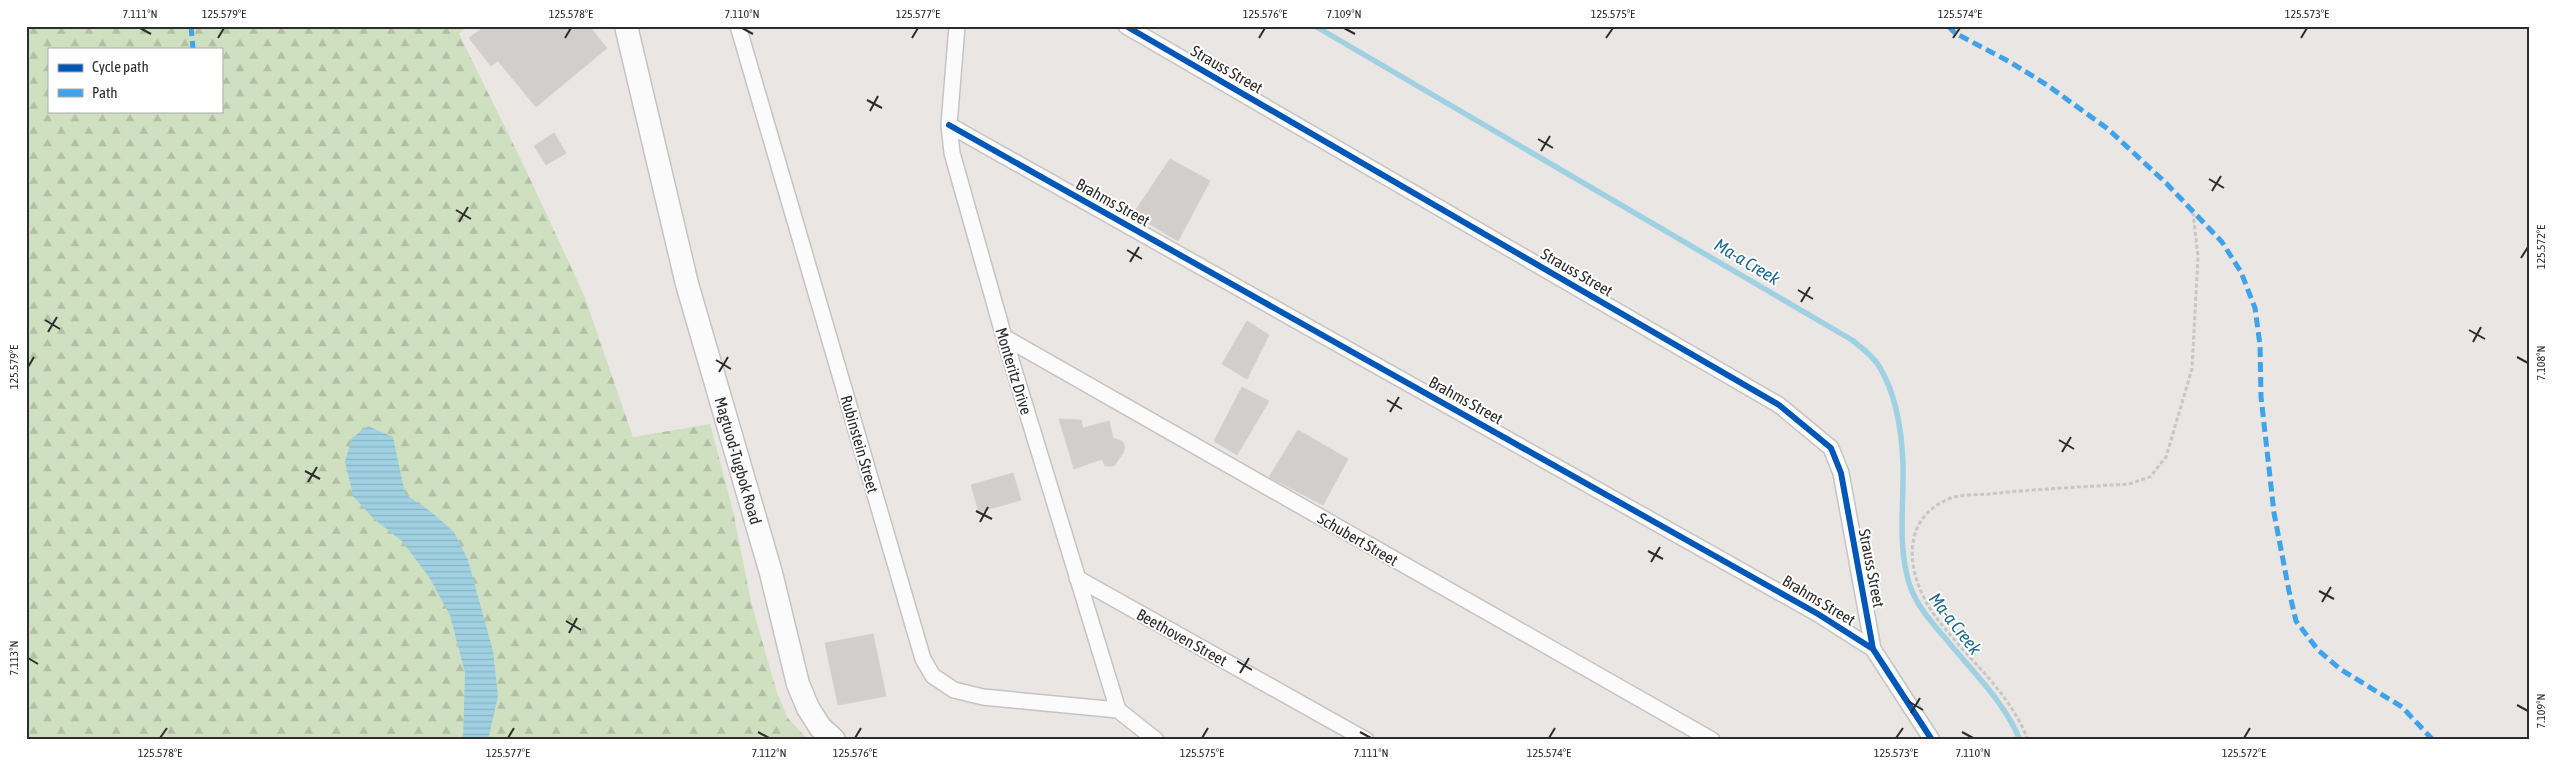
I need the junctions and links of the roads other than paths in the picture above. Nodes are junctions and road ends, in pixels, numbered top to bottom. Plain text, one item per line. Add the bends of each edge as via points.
1 (626, 26) edge
2 (738, 26) edge
3 (958, 26) edge
4 (1126, 26) edge
5 (949, 125) junction
6 (1004, 338) junction
7 (1077, 578) junction
8 (1873, 649) junction
9 (1118, 710) junction
10 (834, 740) edge
11 (1156, 740) edge
12 (1366, 740) edge
13 (1712, 740) edge
14 (1932, 740) edge

1 - 10 main road, Magtuod-Tugbok Road via 687,284 771,573 798,684 816,721
2 - 9 street, Rubinstein Street via 923,659 933,676 954,690 984,697
3 - 5 street, Monteritz Drive
4 - 8 street, Strauss Street via 1779,405 1808,427 1831,448 1841,473
5 - 6 street, Monteritz Drive via 952,153
5 - 8 street, Brahms Street via 1818,614
6 - 7 street, Monteritz Drive
6 - 13 street, Schubert Street
7 - 9 street, Monteritz Drive
7 - 12 street, Beethoven Street
8 - 14 street, Brahms Street
9 - 11 street

